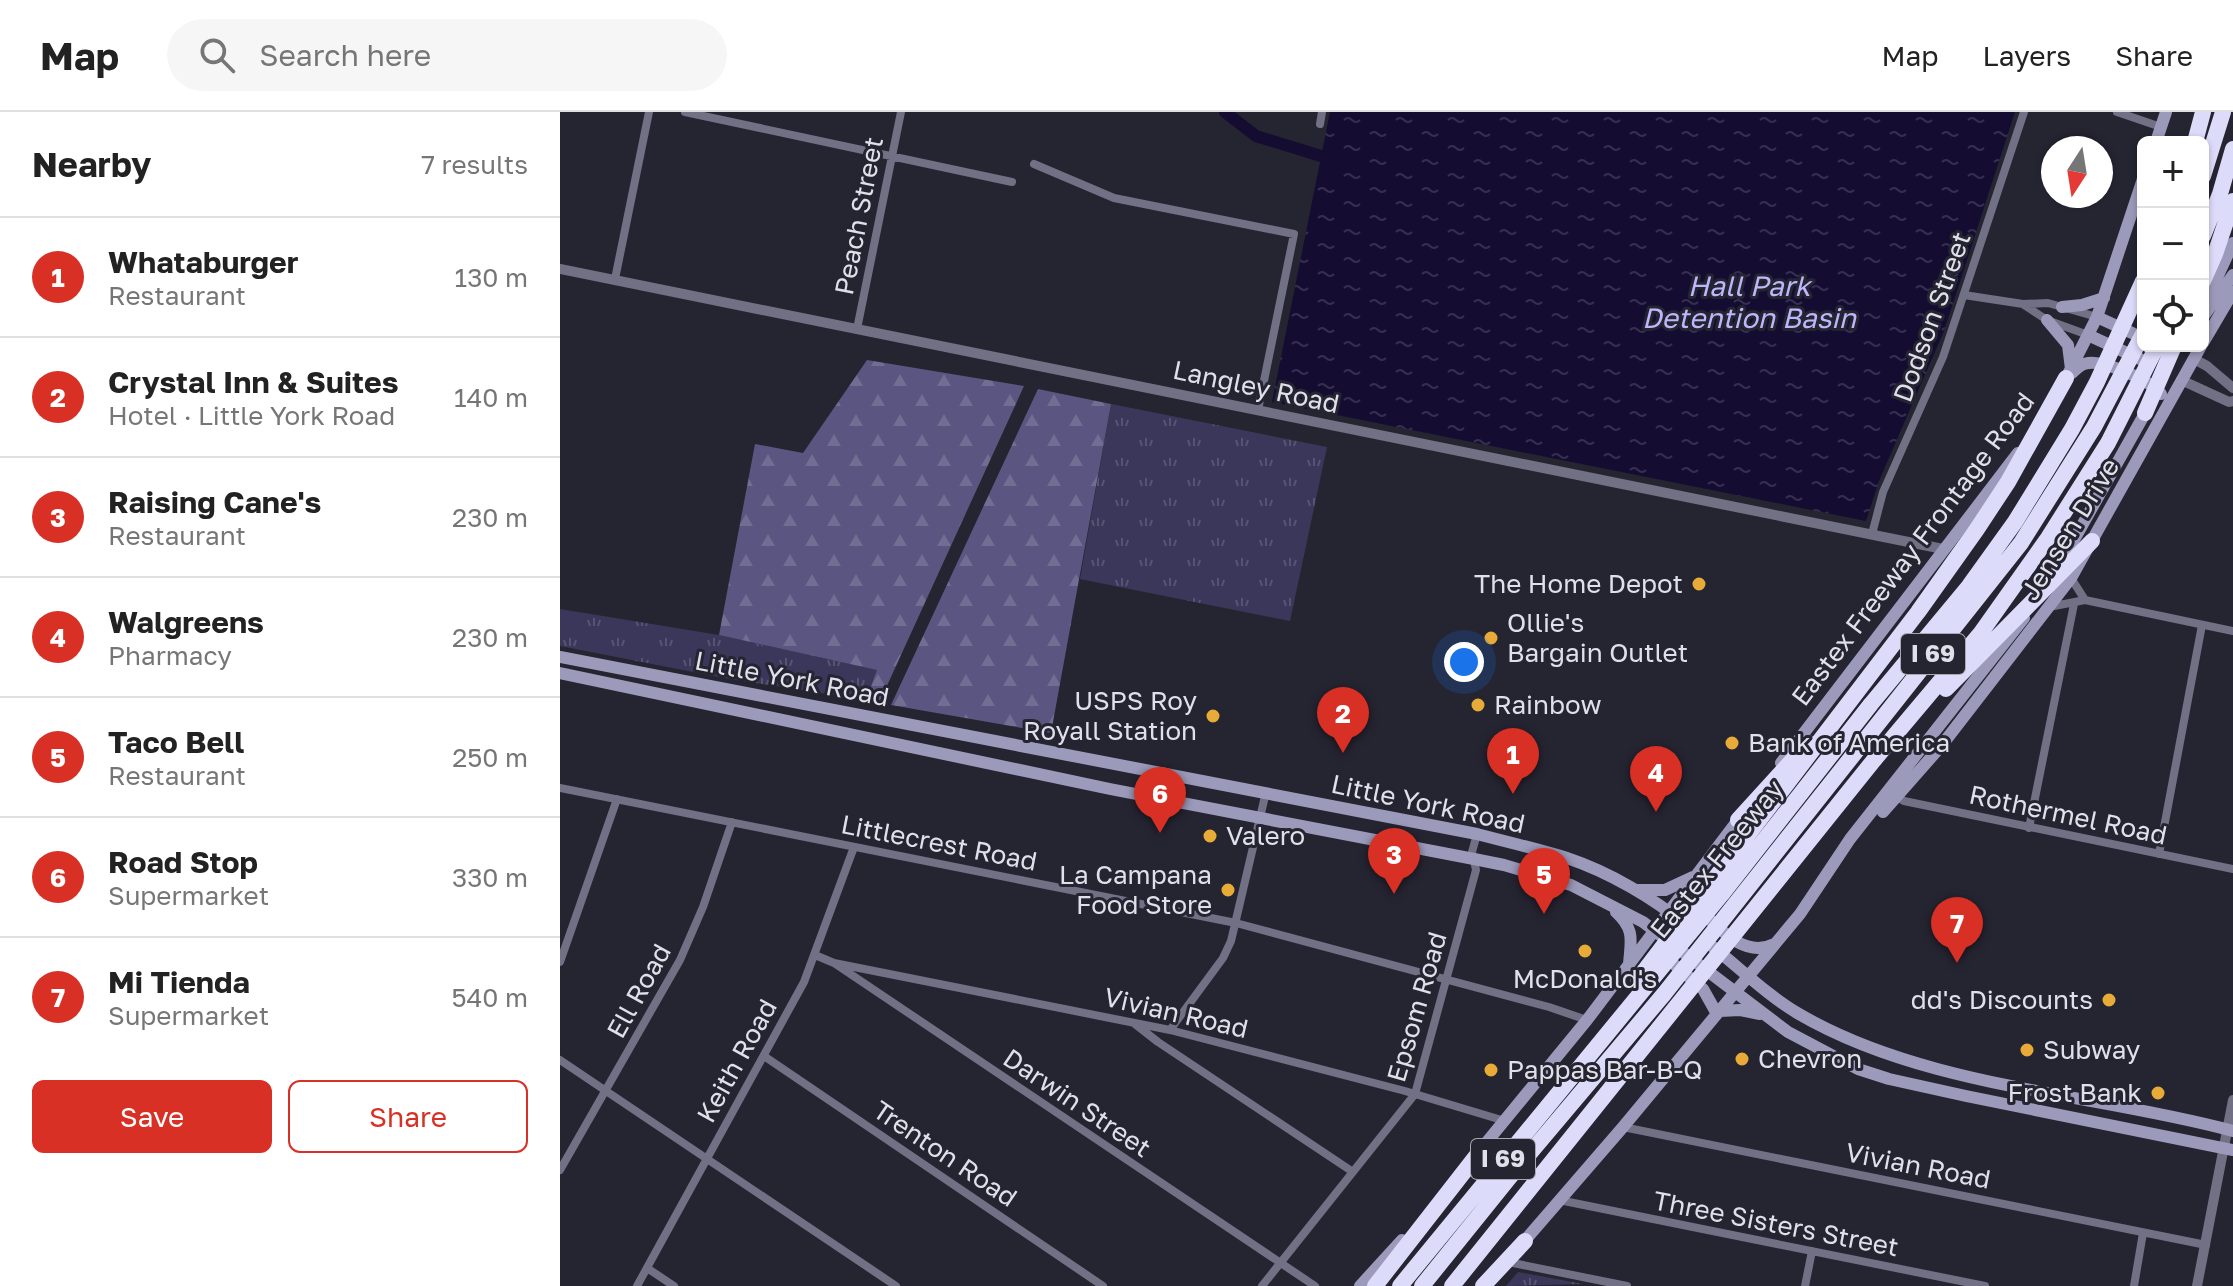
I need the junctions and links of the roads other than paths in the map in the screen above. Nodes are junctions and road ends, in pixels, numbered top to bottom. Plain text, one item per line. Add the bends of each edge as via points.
1 (649, 112) edge
2 (685, 112) edge
3 (901, 112) edge
4 (1322, 112) edge
5 (2024, 112) edge
6 (2117, 112) edge
7 (2166, 112) edge
8 (2203, 112) edge
9 (2223, 112) edge
10 (1320, 124) dead end
11 (2161, 127) junction
12 (2158, 136) edge
13 (2197, 136) edge
14 (2233, 149) edge
15 (891, 154) junction
16 (2209, 157) edge
17 (1034, 164) dead end
18 (1012, 182) dead end
19 (2137, 197) edge
20 (2233, 201) edge
21 (2209, 221) edge
22 (2233, 243) edge
23 (560, 269) edge
24 (2233, 275) edge
25 (615, 279) junction
26 (2203, 280) edge
27 (2233, 292) edge
28 (2137, 294) edge
29 (1964, 295) junction
30 (2209, 295) edge
31 (2104, 298) junction
32 (2023, 304) junction
33 (2062, 307) junction
34 (2209, 309) edge
35 (2097, 317) junction
36 (2047, 320) junction
37 (857, 329) junction
38 (2209, 333) edge
39 (2137, 334) edge
40 (2088, 335) junction
41 (2137, 348) edge
42 (2156, 352) edge
43 (2177, 352) edge
44 (2184, 352) edge
45 (2198, 352) edge
46 (2194, 359) junction
47 (2068, 375) junction
48 (2181, 380) junction
49 (2233, 388) edge
50 (2233, 401) edge
51 (1258, 410) junction
52 (2145, 413) joint
53 (2162, 413) junction
54 (1872, 534) junction
55 (2092, 541) junction
56 (1943, 549) junction
57 (2071, 578) junction
58 (1969, 586) junction
59 (2085, 600) junction
60 (2074, 604) junction
61 (2049, 607) junction
62 (2202, 625) junction
63 (2233, 631) edge
64 (560, 657) edge
65 (560, 673) edge
66 (1874, 760) junction
67 (1115, 764) junction
68 (560, 788) edge
69 (1110, 789) junction
70 (1266, 792) junction
71 (1896, 796) junction
72 (617, 799) junction
73 (1259, 818) junction
74 (1738, 820) junction
75 (732, 822) junction
76 (2029, 828) junction
77 (1477, 834) junction
78 (854, 847) junction
79 (2159, 854) junction
80 (1474, 859) junction
81 (1580, 863) junction
82 (2233, 869) edge
83 (1695, 876) junction
84 (1571, 885) junction
85 (1634, 890) junction
86 (1723, 895) junction
87 (1608, 904) junction
88 (1805, 907) junction
89 (1669, 911) junction
90 (1236, 923) junction
91 (1654, 930) junction
92 (1774, 944) junction
93 (815, 955) junction
94 (560, 962) edge
95 (834, 963) junction
96 (1639, 969) junction
97 (1748, 975) junction
98 (1446, 980) junction
99 (1735, 992) junction
100 (1719, 1013) junction
101 (1765, 1015) junction
102 (1587, 1020) junction
103 (1135, 1024) junction
104 (1170, 1030) junction
105 (764, 1056) junction
106 (560, 1060) edge
107 (1973, 1077) junction
108 (604, 1090) junction
109 (1415, 1094) junction
110 (1966, 1096) junction
111 (2233, 1100) edge
112 (1505, 1121) junction
113 (1623, 1127) junction
114 (2230, 1130) edge
115 (2229, 1149) edge
116 (1481, 1150) junction
117 (706, 1158) junction
118 (560, 1170) edge
119 (1353, 1172) junction
120 (1558, 1200) junction
121 (2143, 1233) junction
122 (1525, 1241) junction
123 (2206, 1245) junction
124 (1812, 1251) junction
125 (1508, 1262) junction
126 (1280, 1264) junction
127 (647, 1268) junction
128 (637, 1286) edge
129 (674, 1286) edge
130 (896, 1286) edge
131 (1103, 1286) edge
132 (1262, 1286) edge
133 (1315, 1286) edge
134 (1360, 1286) edge
135 (1375, 1286) edge
136 (1400, 1286) edge
137 (1422, 1286) edge
138 (1452, 1286) edge
139 (1486, 1286) edge
140 (1627, 1286) edge
141 (1805, 1286) edge
142 (1985, 1286) edge
143 (2134, 1286) edge
144 (2197, 1286) edge

1 - 25 street
2 - 15 street
3 - 15 street, Peach Street
4 - 10 street
5 - 29 street, Dodson Street
6 - 11 street
7 - 11 main road
8 - 13 highway
9 - 16 highway
11 - 12 main road
14 - 21 highway
15 - 18 street
15 - 37 street, Peach Street
17 - 51 street via 1114,198 1294,234
19 - 31 main road, Eastex Freeway Frontage Road
20 - 26 highway
22 - 30 main road
23 - 25 street, Langley Road
24 - 34 main road
25 - 37 street, Langley Road
27 - 38 main road, Jensen Drive
28 - 58 highway, Eastex Freeway / I 69 via 2072,429
29 - 32 street
29 - 54 street, Dodson Street via 1943,357 1883,492
31 - 33 main road
31 - 35 main road, Eastex Freeway Frontage Road
32 - 33 street
32 - 36 street
33 - 35 street
35 - 39 main road
35 - 40 main road, Eastex Freeway Frontage Road
36 - 40 street
36 - 47 main road via 2068,345
37 - 51 street, Langley Road
40 - 47 main road, Eastex Freeway Frontage Road
40 - 48 main road
41 - 86 highway, I 69 via 2021,543
42 - 66 highway, I 69 via 2108,443 2026,571
43 - 52 highway
44 - 46 main road
45 - 46 main road, Jensen Drive
46 - 48 main road, Jensen Drive
46 - 49 street
47 - 53 main road via 2085,363 2106,365 2156,387 2162,395
47 - 56 main road, Eastex Freeway Frontage Road via 2020,450
47 - 86 highway via 2008,482 1918,612 1745,840
48 - 50 street
48 - 53 main road, Jensen Drive
51 - 54 street, Langley Road
52 - 88 main road via 2062,563 2006,643 1850,839
53 - 55 main road, Jensen Drive
54 - 56 street, Langley Road
55 - 57 main road, Jensen Drive
55 - 66 highway
56 - 74 main road, Eastex Freeway Frontage Road
57 - 59 street
57 - 61 main road, Jensen Drive
58 - 74 highway via 1945,599
58 - 86 highway, Eastex Freeway / I 69
59 - 60 street
59 - 62 street
60 - 61 street
60 - 76 street
61 - 71 main road, Jensen Drive
62 - 63 street
62 - 79 street
64 - 67 main road, Little York Road
65 - 69 main road, Little York Road
66 - 138 highway, I 69
67 - 69 main road
67 - 70 main road, Little York Road
68 - 72 street, Littlecrest Road
69 - 73 main road, Little York Road
70 - 73 street
70 - 77 main road, Little York Road
71 - 76 street, Rothermel Road
71 - 88 main road, Jensen Drive
72 - 75 street, Littlecrest Road
72 - 94 street
73 - 80 main road, Little York Road
73 - 90 street
74 - 83 main road, Eastex Freeway Frontage Road
75 - 78 street, Littlecrest Road
75 - 108 street, Ell Road via 680,960
76 - 79 street, Rothermel Road
77 - 80 street, Epsom Road
77 - 81 main road, Little York Road
78 - 90 street, Littlecrest Road
78 - 93 street, Keith Road
79 - 82 street, Rothermel Road
80 - 84 main road, Little York Road
80 - 98 street, Epsom Road via 1476,870
81 - 84 main road
81 - 85 main road, Little York Road
83 - 85 main road via 1665,890
83 - 89 main road, Eastex Freeway Frontage Road
83 - 92 main road via 1693,901 1736,942 1755,949
84 - 87 main road, Little York Road
85 - 89 main road, Little York Road
86 - 96 highway, Eastex Freeway / I 69
86 - 137 highway, I 69 via 1664,994
87 - 91 main road, Little York Road
87 - 96 main road via 1629,926
88 - 92 main road
89 - 91 main road, Eastex Freeway Frontage Road
89 - 97 main road, Little York Road
90 - 98 street, Littlecrest Road
90 - 104 street via 1223,958
91 - 96 main road, Eastex Freeway Frontage Road
91 - 99 main road, Little York Road
92 - 97 main road
93 - 95 street, Darwin Street
93 - 105 street, Keith Road
95 - 103 street, Vivian Road
95 - 126 street, Darwin Street
96 - 100 main road via 1651,953 1678,967 1703,989
96 - 102 main road, Eastex Freeway Frontage Road
96 - 136 highway, Eastex Freeway / I 69 via 1608,1033
97 - 99 main road
97 - 107 main road, Little York Road via 1798,1013 1848,1039
98 - 102 street, Littlecrest Road
98 - 109 street, Epsom Road
99 - 100 main road
99 - 101 main road, Little York Road
100 - 101 main road
100 - 113 main road
101 - 110 main road, Little York Road via 1848,1065
102 - 112 main road, Eastex Freeway Frontage Road
103 - 104 street, Vivian Road
103 - 119 street
104 - 109 street, Vivian Road
105 - 117 street, Keith Road
105 - 131 street, Trenton Road
106 - 108 street
107 - 110 main road
107 - 114 main road, Little York Road
108 - 117 street
108 - 118 street, Ell Road
109 - 112 street, Vivian Road
109 - 119 street, Epsom Road
110 - 115 main road, Little York Road
111 - 114 street
112 - 116 main road, Eastex Freeway Frontage Road
113 - 120 main road
113 - 121 street, Vivian Road
114 - 115 street
115 - 123 street
116 - 134 main road, Eastex Freeway Frontage Road
116 - 135 highway
117 - 127 street, Keith Road
117 - 130 street
119 - 126 street, Epsom Road
120 - 122 main road
120 - 124 street, Three Sisters Street
121 - 123 street, Vivian Road
121 - 143 street
122 - 125 main road
122 - 139 highway
123 - 144 street
124 - 141 street
124 - 142 street, Three Sisters Street
125 - 139 main road
125 - 140 street
126 - 132 street, Epsom Road
126 - 133 street, Darwin Street
127 - 128 street, Keith Road
127 - 129 street

